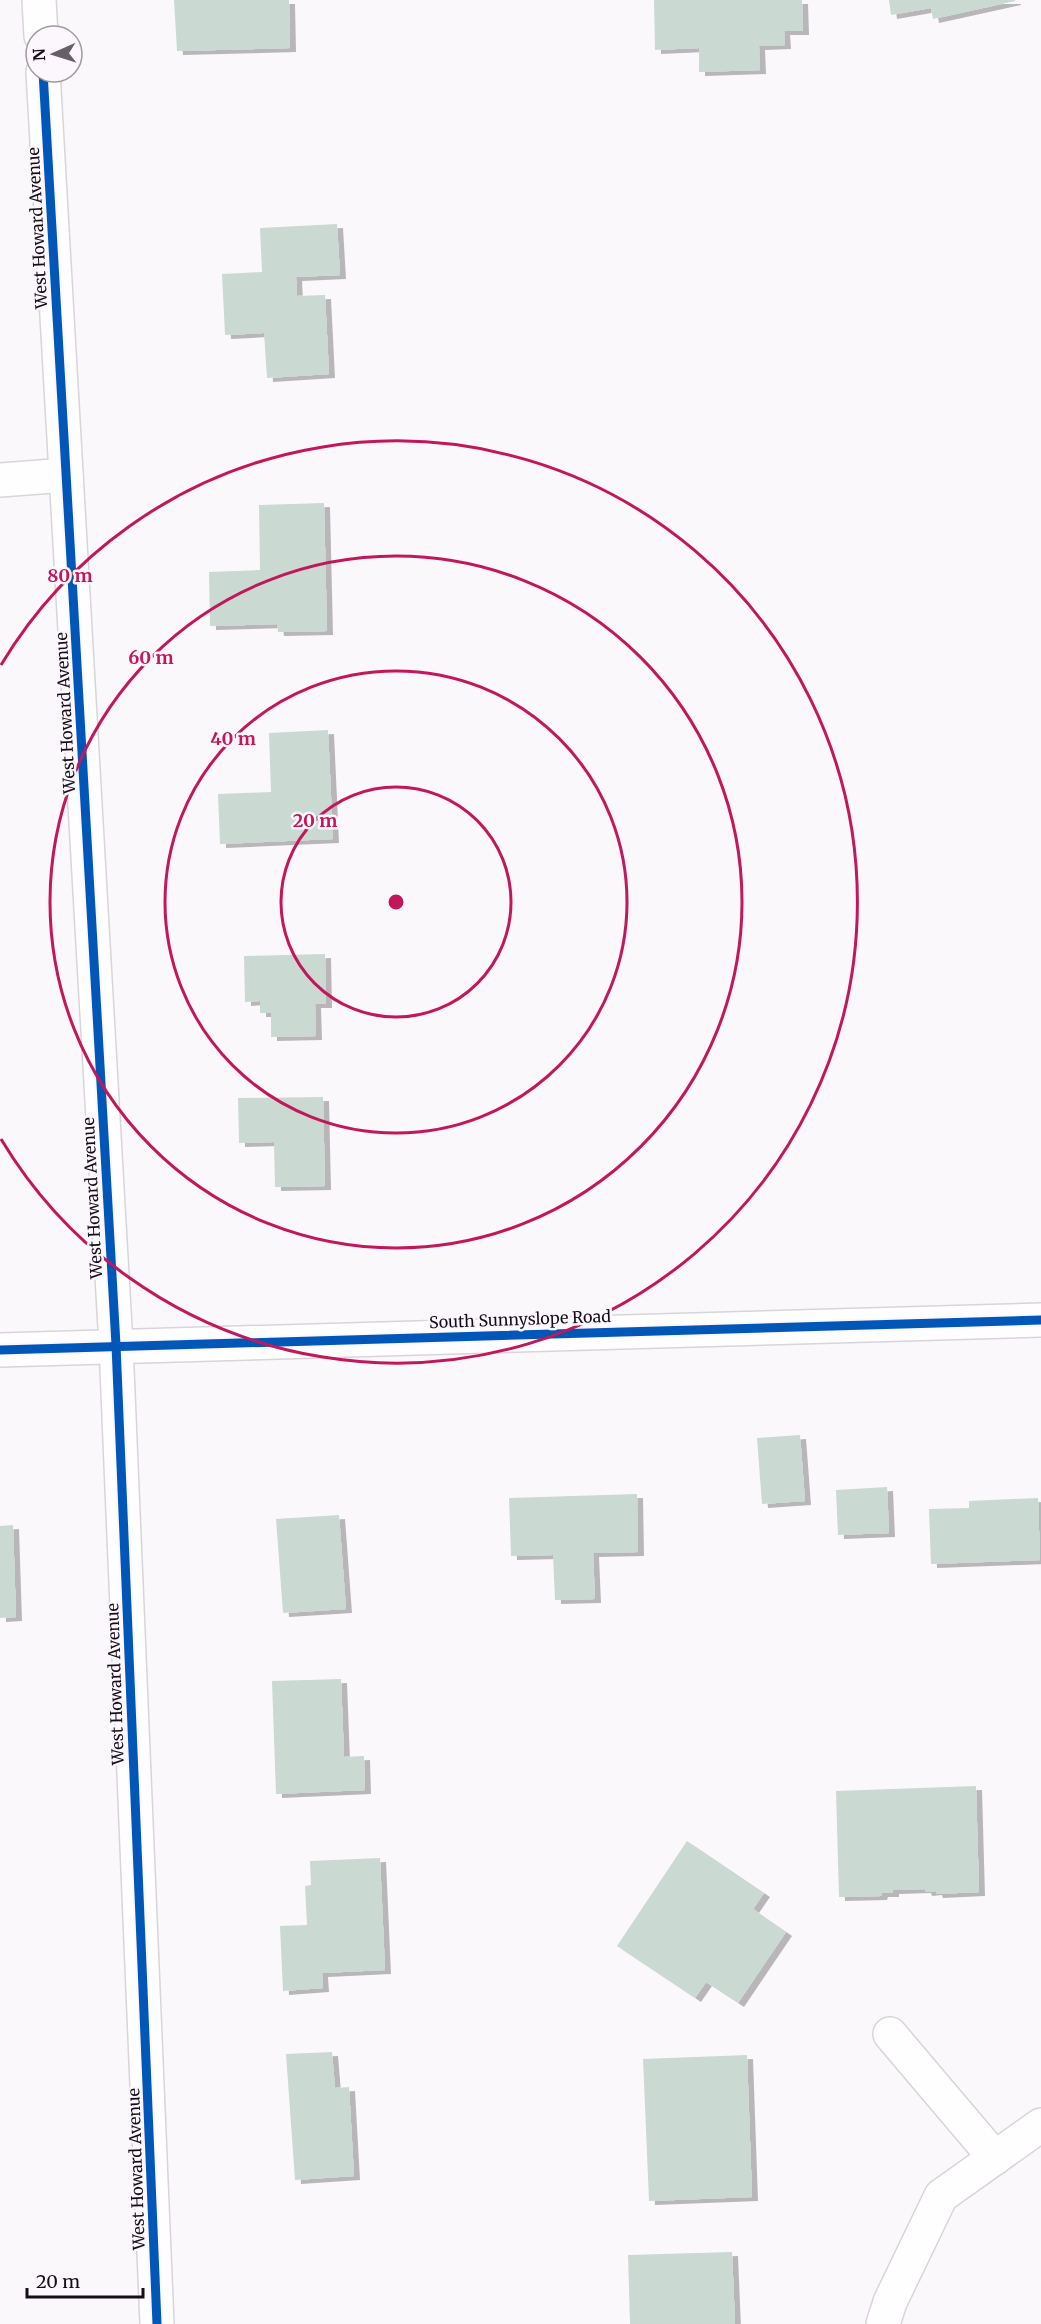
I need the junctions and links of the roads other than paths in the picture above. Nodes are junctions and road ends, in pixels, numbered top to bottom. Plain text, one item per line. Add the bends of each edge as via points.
1 (39, 0) edge
2 (40, 24) edge
3 (44, 84) edge
4 (66, 475) junction
5 (0, 480) edge
6 (1041, 1320) edge
7 (116, 1345) junction
8 (0, 1350) edge
9 (890, 2034) dead end
10 (1041, 2125) edge
11 (995, 2158) junction
12 (157, 2324) edge
13 (883, 2324) edge

1 - 2 street
3 - 4 street, West Howard Avenue
4 - 5 street
4 - 7 street, West Howard Avenue
6 - 7 street, South Sunnyslope Road
7 - 8 street, South Sunnyslope Road
7 - 12 street, West Howard Avenue
9 - 11 street
10 - 11 street
11 - 13 street via 941,2196

